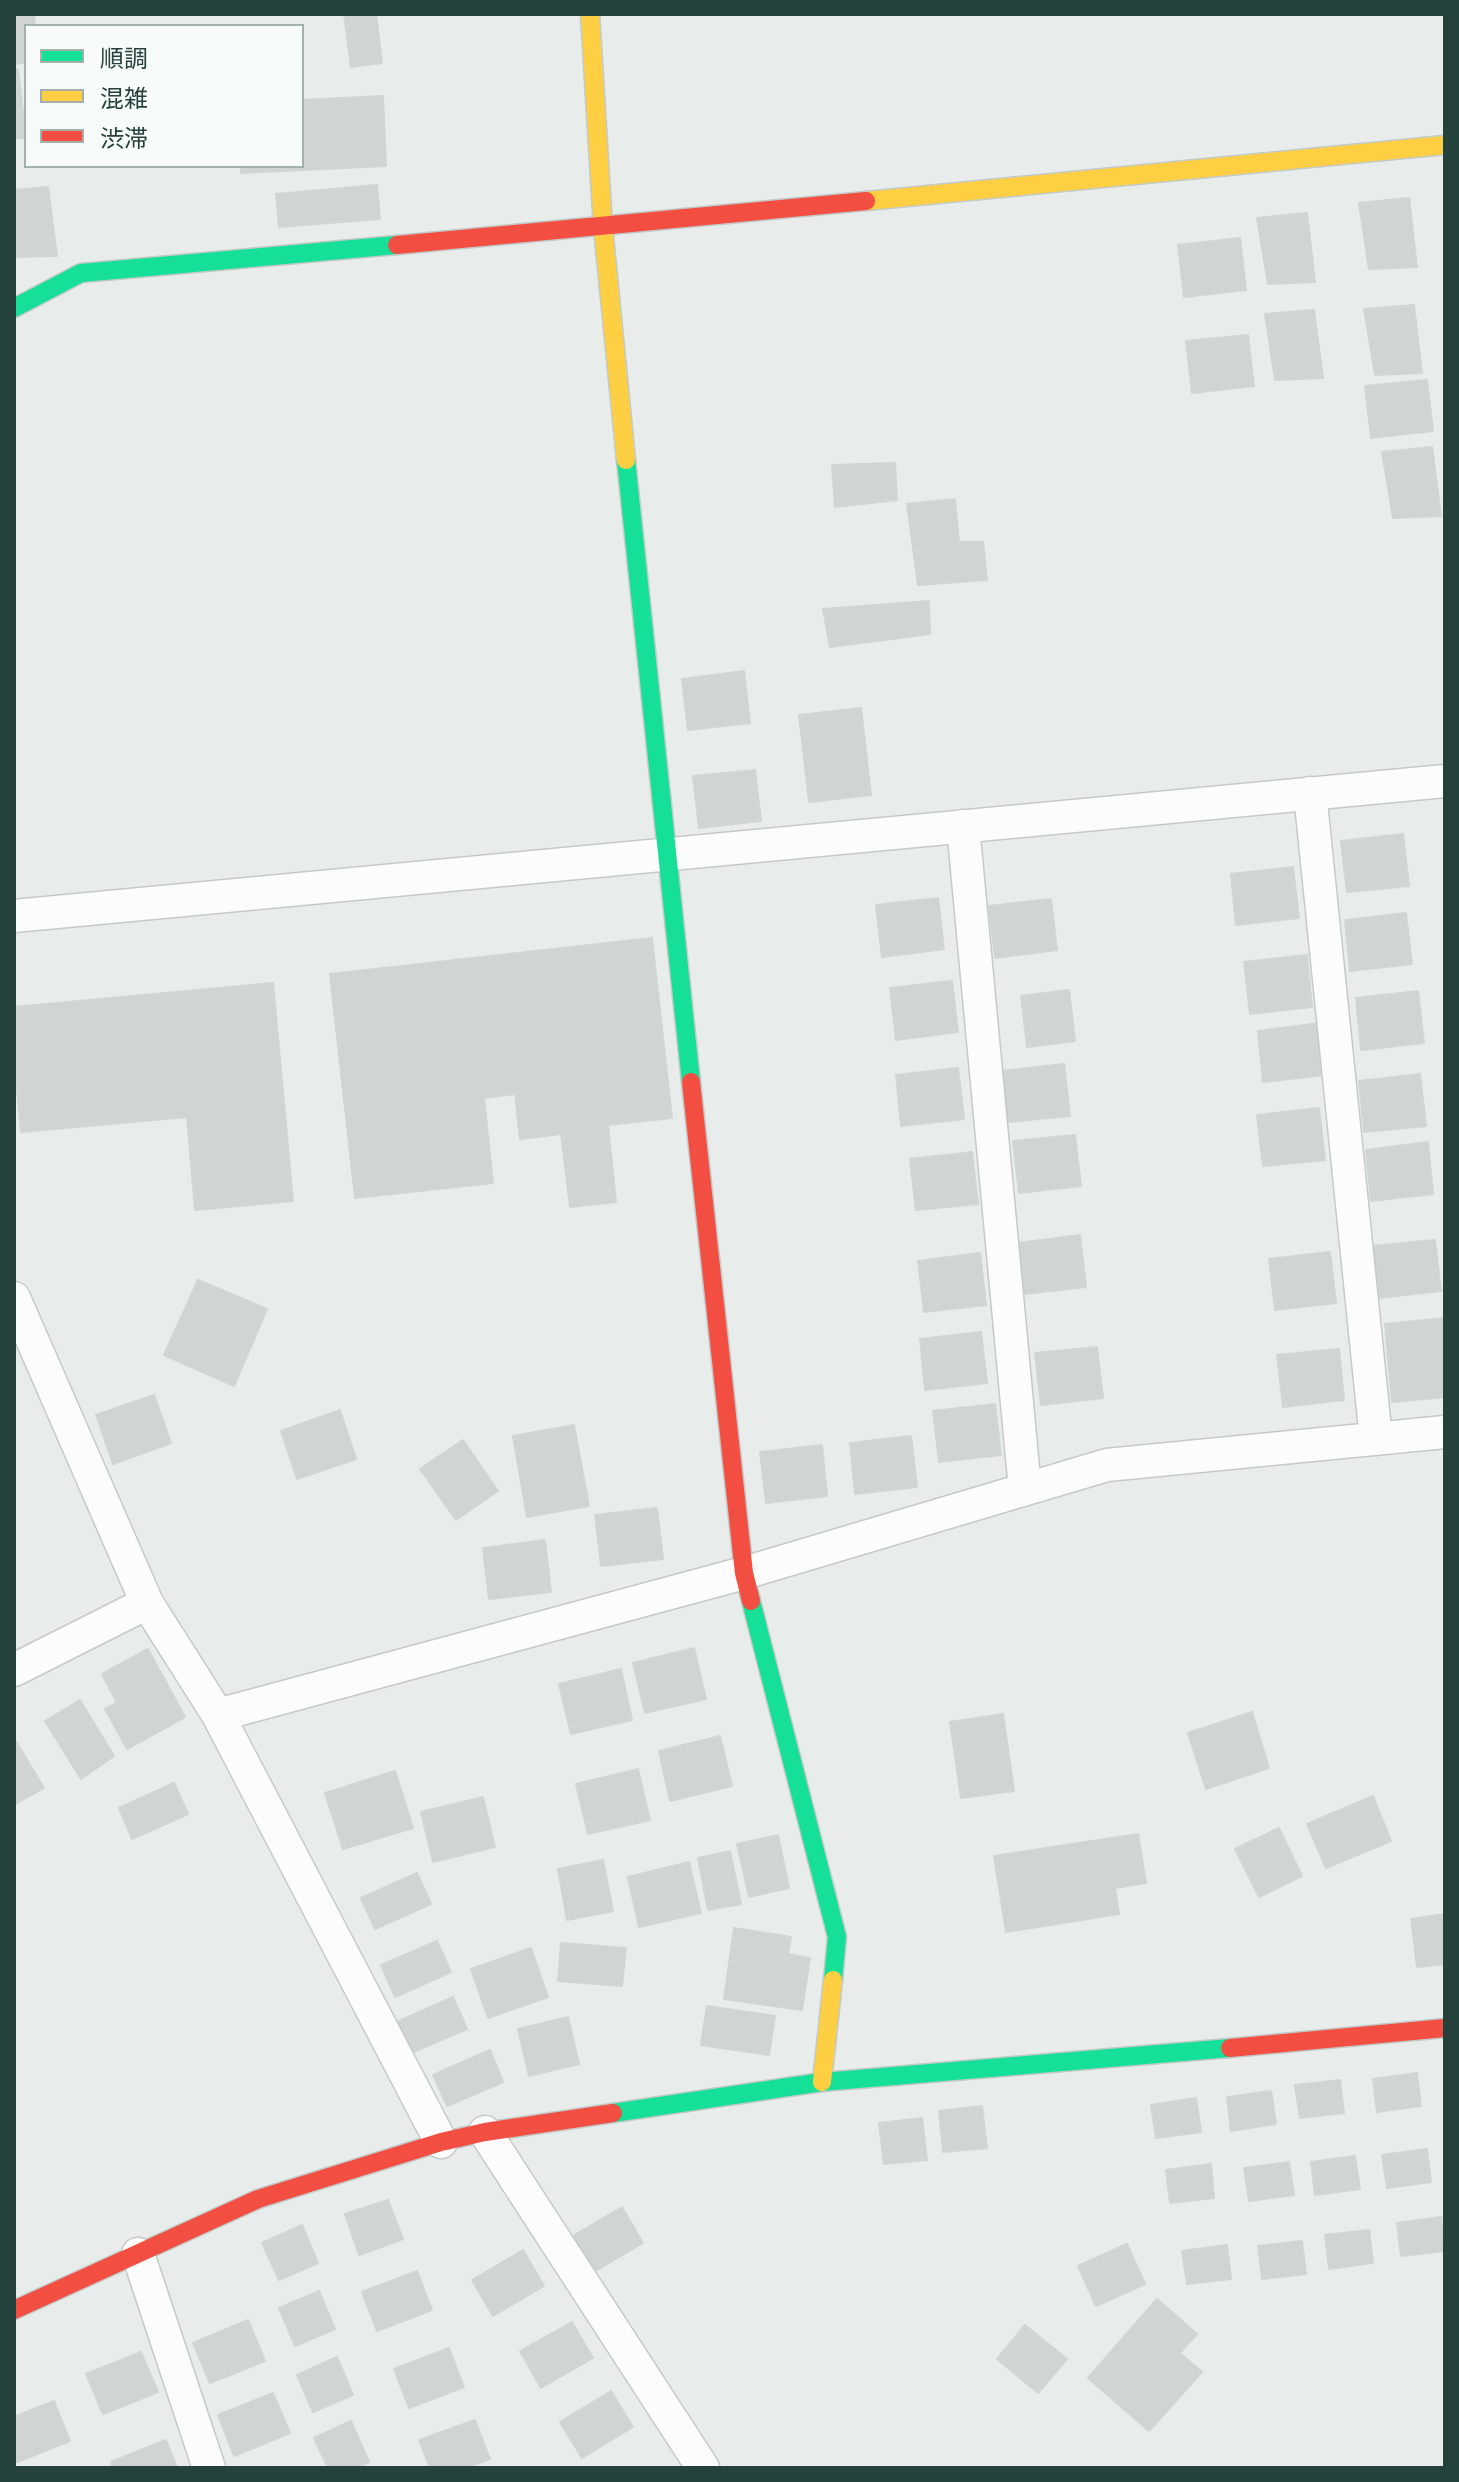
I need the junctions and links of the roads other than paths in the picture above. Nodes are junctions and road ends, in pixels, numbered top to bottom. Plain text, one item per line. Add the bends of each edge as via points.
1 (590, 14) edge
2 (1445, 145) edge
3 (603, 227) junction
4 (14, 308) edge
5 (1445, 781) edge
6 (1310, 793) junction
7 (963, 826) junction
8 (666, 855) junction
9 (14, 916) edge
10 (14, 1298) edge
11 (1445, 1432) edge
12 (1376, 1439) junction
13 (1025, 1489) junction
14 (744, 1573) junction
15 (147, 1603) junction
16 (14, 1670) edge
17 (218, 1715) junction
18 (1445, 2028) edge
19 (822, 2082) junction
20 (485, 2132) junction
21 (441, 2142) junction
22 (138, 2254) junction
23 (14, 2310) edge
24 (209, 2468) edge
25 (703, 2468) edge

1 - 3 street
2 - 3 street
3 - 4 street via 81,273
3 - 8 street
5 - 6 street
6 - 7 street
6 - 12 street
7 - 8 street
7 - 13 street
8 - 9 street
8 - 14 street
10 - 15 street
11 - 12 street
12 - 13 street via 1107,1465
13 - 14 street
14 - 17 street
14 - 19 street via 837,1937
15 - 16 street
15 - 17 street
17 - 21 street
18 - 19 street
19 - 20 street
20 - 21 street
20 - 25 street
21 - 22 street via 258,2199
22 - 23 street
22 - 24 street

